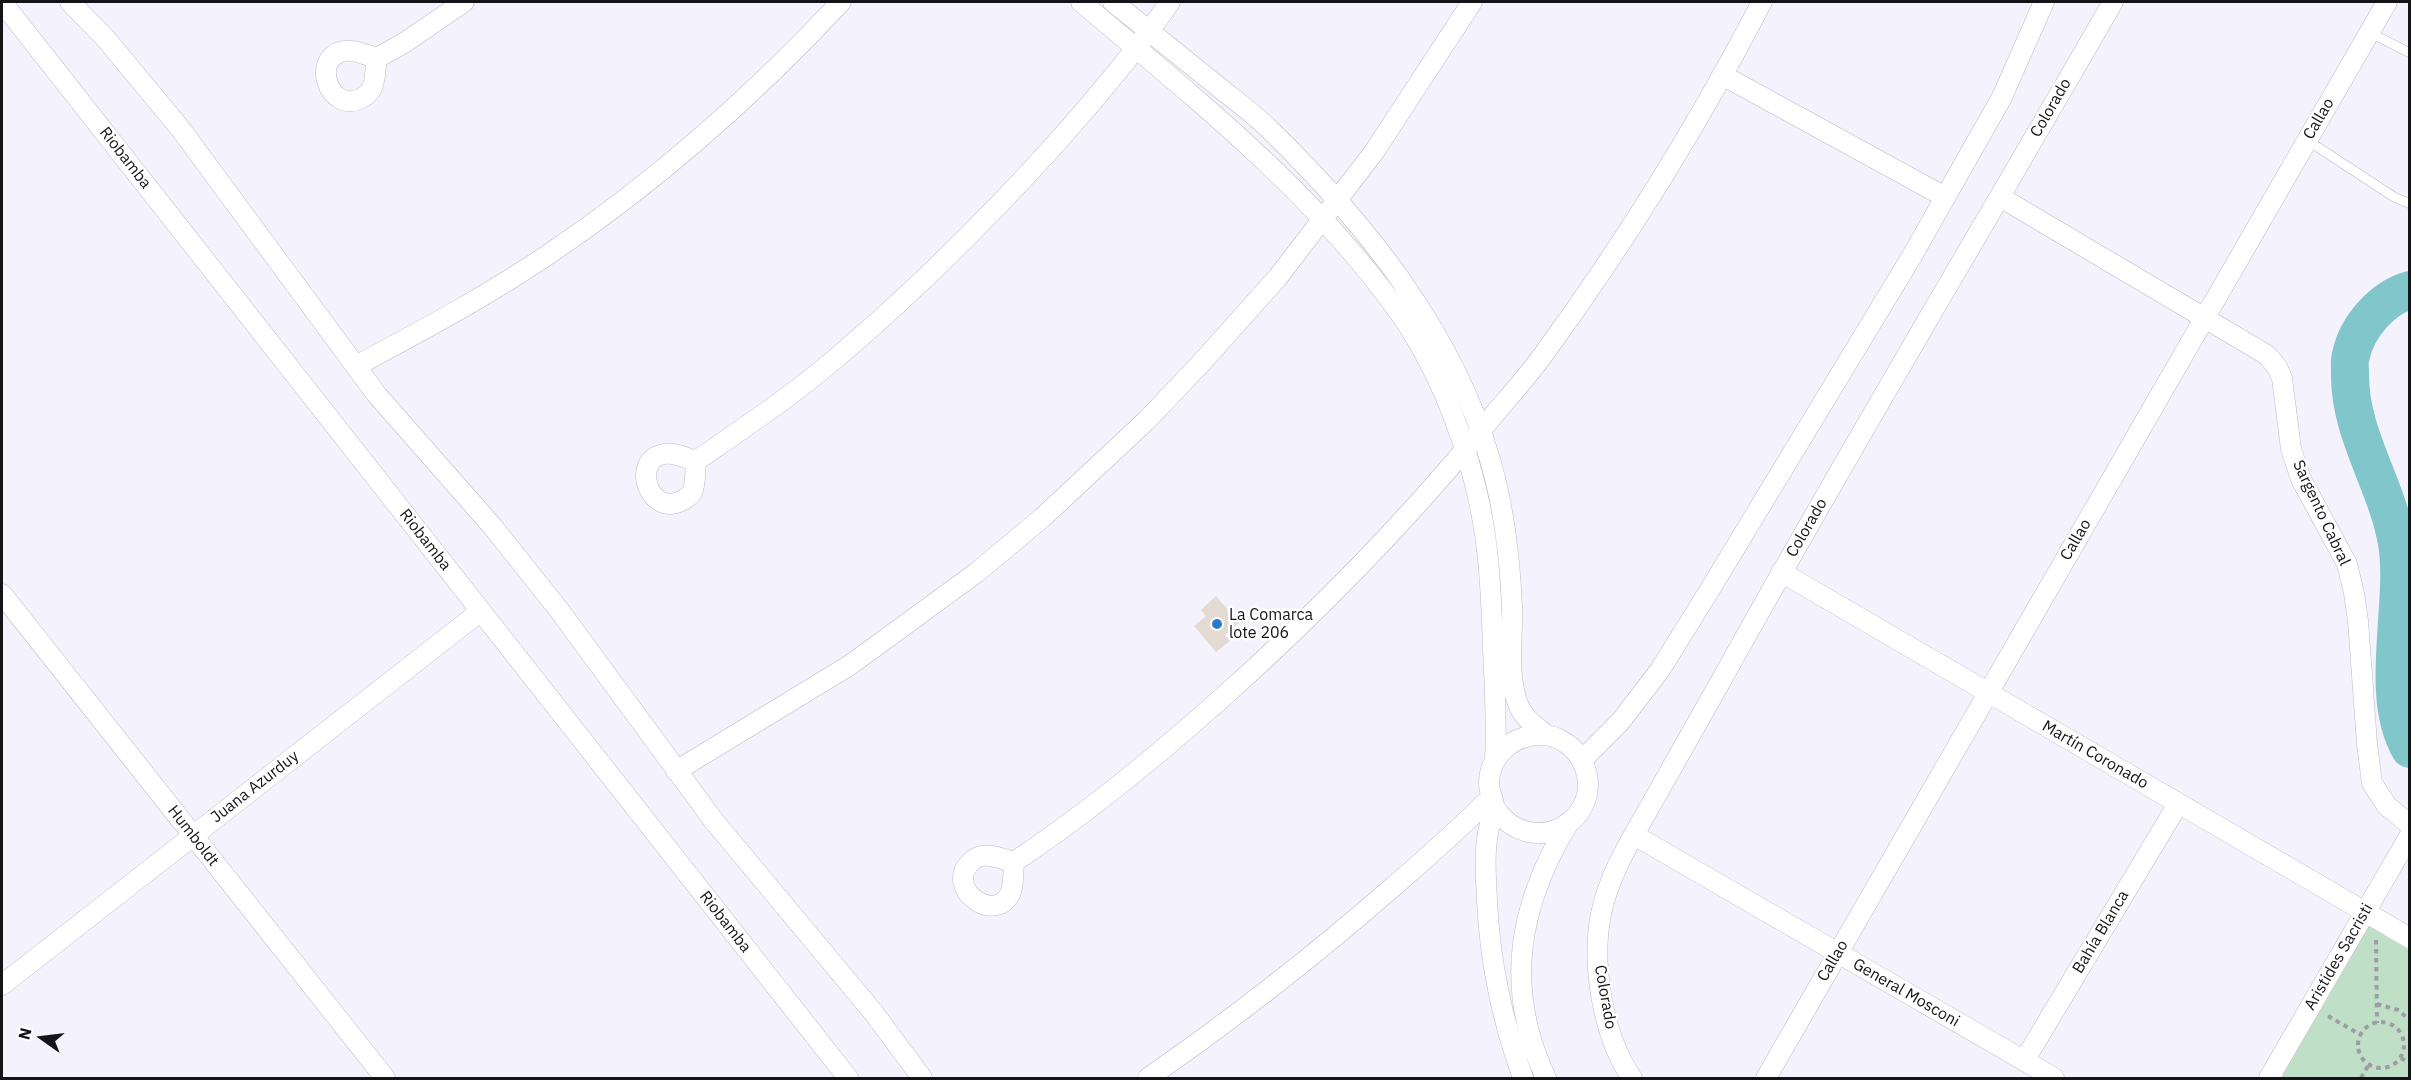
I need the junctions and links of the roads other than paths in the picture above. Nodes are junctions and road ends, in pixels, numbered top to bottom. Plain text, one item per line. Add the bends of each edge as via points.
1 (2, 2) edge
2 (70, 2) edge
3 (464, 2) edge
4 (841, 2) edge
5 (1081, 2) edge
6 (1113, 2) edge
7 (1170, 2) edge
8 (1472, 2) edge
9 (1762, 2) edge
10 (2044, 2) edge
11 (2113, 2) edge
12 (2387, 2) edge
13 (1150, 31) junction
14 (2369, 32) junction
15 (1137, 49) junction
16 (2409, 53) edge
17 (376, 58) dead end
18 (1724, 76) junction
19 (2307, 140) junction
20 (1946, 197) junction
21 (2000, 197) junction
22 (1337, 200) junction
23 (2409, 204) edge
24 (1322, 218) junction
25 (2204, 318) junction
26 (356, 366) junction
27 (1481, 430) junction
28 (1465, 452) junction
29 (696, 460) dead end
30 (1781, 572) junction
31 (2, 594) edge
32 (481, 611) junction
33 (1988, 693) junction
34 (1546, 735) junction
35 (1495, 760) junction
36 (1582, 760) junction
37 (676, 771) junction
38 (1493, 803) junction
39 (2178, 804) junction
40 (1568, 824) junction
41 (2409, 825) edge
42 (1634, 835) junction
43 (2409, 835) edge
44 (192, 836) junction
45 (1014, 862) dead end
46 (2370, 915) junction
47 (2409, 938) edge
48 (1838, 953) junction
49 (2, 985) edge
50 (2024, 1061) junction
51 (385, 1078) edge
52 (848, 1078) edge
53 (922, 1078) edge
54 (1148, 1078) edge
55 (1523, 1078) edge
56 (1546, 1078) edge
57 (1632, 1078) edge
58 (1766, 1078) edge
59 (2054, 1078) edge
60 (2269, 1078) edge

1 - 32 street, Riobamba
2 - 26 street via 179,127
3 - 17 street
4 - 26 street via 729,113 616,205 464,308
5 - 15 street
6 - 13 street
7 - 13 street
8 - 22 street via 1374,152
9 - 18 street
10 - 20 street via 2002,97
11 - 21 street, Colorado
12 - 14 street, Callao
13 - 15 street
13 - 22 street via 1266,126
14 - 16 lane
14 - 19 street, Callao
15 - 24 street via 1288,182
15 - 29 street via 1023,179 912,290 848,349 769,411
18 - 20 street
18 - 27 street via 1600,274 1541,358
19 - 23 lane
19 - 25 street, Callao
20 - 36 street via 1680,639 1620,722
21 - 25 street, Sargento Cabral
21 - 30 street, Colorado
22 - 24 street
22 - 27 street via 1426,318 1455,369
24 - 28 street via 1402,316 1445,398
24 - 37 street via 1278,277 1203,361 1147,420 1042,518 976,573 850,665
25 - 33 street, Callao
25 - 41 street, Sargento Cabral via 2266,355 2282,378 2291,449 2301,479 2347,564 2354,593 2372,783 2387,806
26 - 37 street via 552,601
27 - 28 street
27 - 34 street via 1504,532 1517,702 1527,719
28 - 35 street via 1487,548 1496,703
28 - 45 street via 1391,534 1258,666 1120,783
30 - 33 street, Martín Coronado
30 - 42 street, Colorado
31 - 44 street, Humboldt
32 - 44 street, Juana Azurduy
32 - 52 street, Riobamba
33 - 39 street, Martín Coronado
33 - 48 street, Callao
34 - 35 street via 1517,739
34 - 36 street via 1573,748
35 - 38 street via 1490,773
36 - 40 street via 1587,774 1585,803
37 - 53 street via 873,1012
38 - 40 street via 1510,825 1533,834
38 - 54 street via 1347,927 1194,1047
38 - 55 street via 1486,860 1493,974
39 - 46 street, Martín Coronado
39 - 50 street, Bahía Blanca
40 - 56 street via 1552,849 1530,902 1521,951 1521,987 1529,1030
42 - 48 street, General Mosconi
42 - 57 street, Colorado via 1609,884 1598,938 1599,980 1609,1030
43 - 46 street, Aristides Sacristi
44 - 49 street, Juana Azurduy
44 - 51 street, Humboldt
46 - 47 street, Martín Coronado
46 - 60 street, Aristides Sacristi
48 - 50 street, General Mosconi
48 - 58 street, Callao
50 - 59 street, General Mosconi

